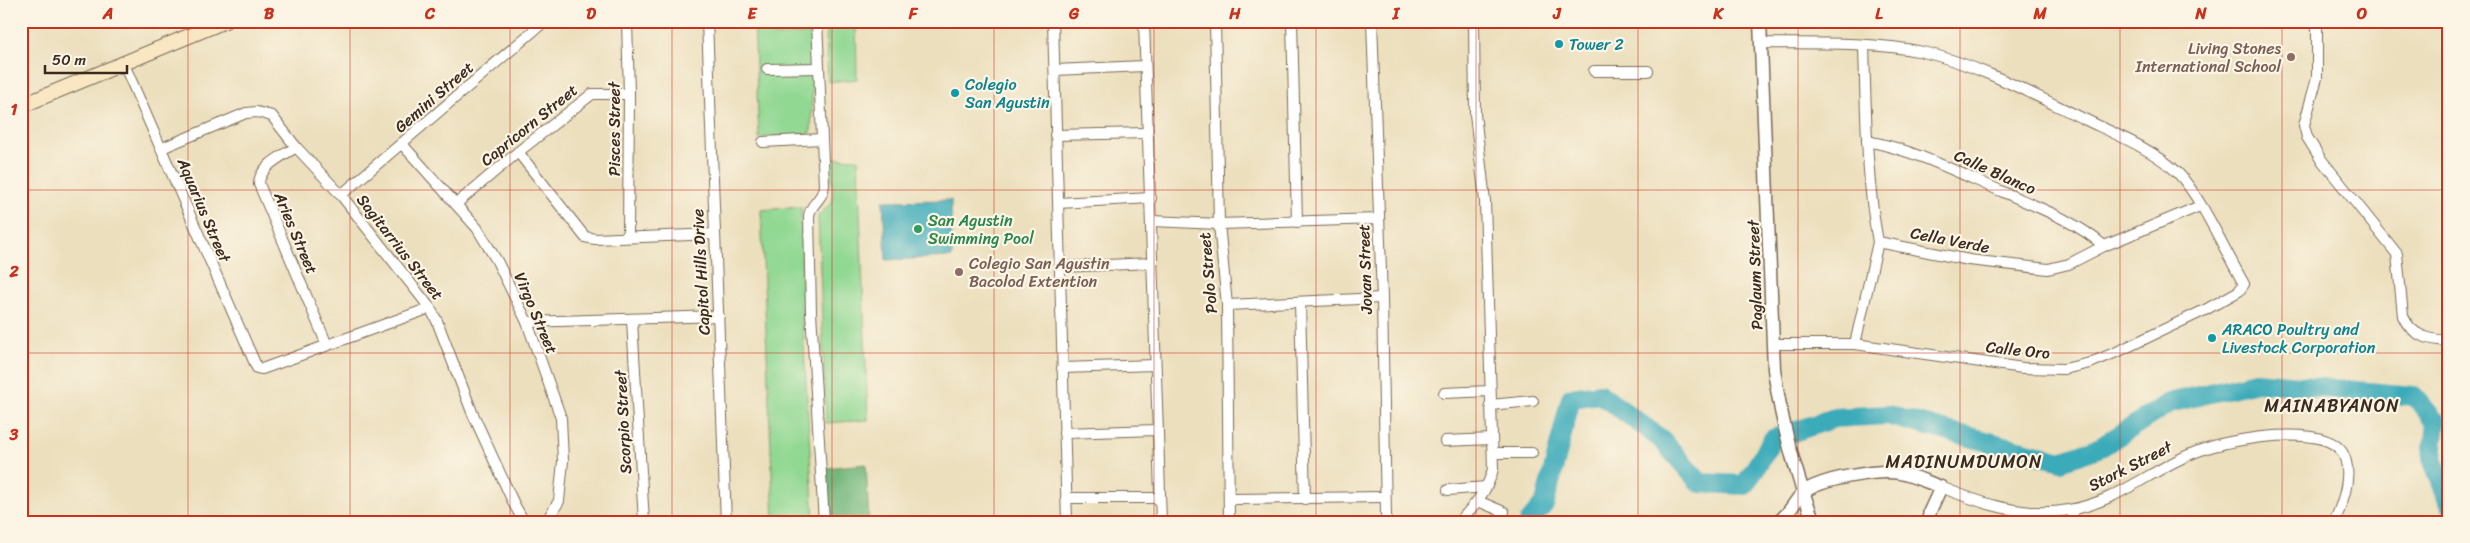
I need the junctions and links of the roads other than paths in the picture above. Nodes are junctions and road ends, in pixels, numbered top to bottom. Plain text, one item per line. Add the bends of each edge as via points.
1 (225, 21) edge
2 (545, 21) edge
3 (627, 21) edge
4 (708, 21) edge
5 (817, 21) edge
6 (1053, 21) edge
7 (1144, 21) edge
8 (1215, 21) edge
9 (1292, 21) edge
10 (1372, 21) edge
11 (1474, 21) edge
12 (1760, 21) edge
13 (2318, 21) edge
14 (1761, 43) junction
15 (1864, 45) junction
16 (124, 62) junction
17 (1144, 66) junction
18 (819, 68) junction
19 (767, 69) dead end
20 (1055, 70) junction
21 (1648, 71) dead end
22 (1594, 72) dead end
23 (630, 94) junction
24 (21, 106) edge
25 (1147, 133) junction
26 (1055, 135) junction
27 (822, 139) junction
28 (1868, 141) junction
29 (763, 142) dead end
30 (402, 144) junction
31 (296, 147) junction
32 (162, 148) junction
33 (518, 152) junction
34 (341, 195) junction
35 (1151, 198) junction
36 (1058, 203) junction
37 (456, 204) junction
38 (2200, 206) junction
39 (1379, 219) junction
40 (1152, 221) junction
41 (1297, 222) junction
42 (1219, 224) junction
43 (714, 234) junction
44 (628, 237) junction
45 (1878, 242) junction
46 (2104, 246) junction
47 (1152, 263) junction
48 (1060, 267) junction
49 (1382, 298) junction
50 (1300, 304) junction
51 (1227, 305) junction
52 (430, 308) junction
53 (718, 316) junction
54 (632, 321) junction
55 (527, 322) junction
56 (2449, 341) edge
57 (1774, 344) junction
58 (1855, 344) junction
59 (327, 345) junction
60 (1155, 365) junction
61 (1062, 368) junction
62 (1490, 391) junction
63 (1444, 394) dead end
64 (1533, 401) dead end
65 (1490, 404) junction
66 (1157, 430) junction
67 (1064, 433) junction
68 (1492, 439) junction
69 (1445, 440) dead end
70 (1532, 452) dead end
71 (1493, 453) junction
72 (1486, 487) junction
73 (1940, 487) junction
74 (1448, 490) dead end
75 (1803, 493) junction
76 (1385, 497) junction
77 (1066, 498) junction
78 (1159, 498) junction
79 (1230, 499) junction
80 (1305, 499) junction
81 (1478, 501) junction
82 (2072, 510) junction
83 (1504, 512) dead end
84 (1386, 516) dead end
85 (524, 522) edge
86 (546, 522) edge
87 (644, 522) edge
88 (726, 522) edge
89 (824, 522) edge
90 (1067, 522) edge
91 (1161, 522) edge
92 (1230, 522) edge
93 (1459, 522) edge
94 (1778, 522) edge
95 (1814, 522) edge
96 (1928, 522) edge
97 (2074, 522) edge
98 (2334, 522) edge

1 - 16 main road
2 - 30 street, Gemini Street
3 - 23 street, Pisces Street
4 - 43 street, Capitol Hills Drive
5 - 18 street
6 - 20 street
7 - 17 street
8 - 42 street, Polo Street
9 - 41 street
10 - 39 street, Jovan Street
11 - 62 street via 1475,114 1485,201
12 - 14 street, Paglaum Street
13 - 56 street via 2317,78 2304,125 2307,137 2397,254 2405,322 2419,336
14 - 15 street
14 - 57 street, Paglaum Street
15 - 28 street
15 - 38 street via 1901,48 1945,58 2106,130 2162,160 2178,173
16 - 24 main road
16 - 32 street, Aquarius Street
17 - 20 street
17 - 25 street
18 - 19 street
18 - 27 street
20 - 26 street
21 - 22 street
23 - 33 street, Capricorn Street via 592,94
23 - 44 street, Pisces Street
25 - 26 street
25 - 35 street
26 - 36 street
27 - 29 street
27 - 89 street via 823,194 809,216 811,312
28 - 45 street
28 - 46 street, Calle Blanco via 1941,164 2066,222
30 - 34 street, Gemini Street
30 - 37 street, Virgo Street
31 - 32 street, Sagitarrius Street via 272,116 257,112 246,113
31 - 34 street, Sagitarrius Street
31 - 59 street, Aries Street via 263,170 259,184
32 - 59 street, Aquarius Street via 257,368 262,369
33 - 37 street, Capricorn Street
33 - 44 street via 585,237
34 - 52 street, Sagitarrius Street
35 - 36 street
35 - 40 street
36 - 48 street
37 - 55 street, Virgo Street via 477,228 497,261
38 - 46 street, Cella Verde
38 - 58 street, Calle Oro via 2244,284 2242,289 2104,358 2064,369 2023,368
39 - 41 street
39 - 49 street, Jovan Street
40 - 42 street
40 - 47 street
41 - 42 street
42 - 51 street, Polo Street
43 - 44 street
43 - 53 street, Capitol Hills Drive
45 - 46 street, Cella Verde via 1978,261 2048,269 2069,264
45 - 58 street
47 - 48 street
47 - 60 street
48 - 61 street
49 - 50 street
49 - 76 street, Jovan Street
50 - 51 street
50 - 80 street
51 - 79 street, Polo Street
52 - 59 street
52 - 85 street, Sagitarrius Street via 472,412
53 - 54 street
53 - 88 street, Capitol Hills Drive
54 - 55 street
54 - 87 street, Scorpio Street
55 - 86 street, Virgo Street via 561,418 563,461 559,501
57 - 58 street, Calle Oro
57 - 75 street, Paglaum Street via 1779,408
60 - 61 street
60 - 66 street
61 - 67 street
62 - 63 street
62 - 65 street
64 - 65 street
65 - 68 street
66 - 67 street
66 - 78 street
67 - 77 street
68 - 69 street
68 - 71 street
70 - 71 street
71 - 72 street via 1493,469
72 - 74 street
72 - 81 street
73 - 75 street, Stork Street via 1902,473 1884,472 1841,478
73 - 82 street, Stork Street via 2016,511
73 - 96 street
75 - 94 street
75 - 95 street, Paglaum Street
76 - 80 street
76 - 84 street, Jovan Street
77 - 78 street
77 - 90 street
78 - 91 street
79 - 80 street
79 - 92 street, Polo Street
81 - 83 street
81 - 93 street
82 - 97 street
82 - 98 street, Stork Street via 2103,500 2208,447 2266,436 2306,437 2335,444 2346,464 2346,485

